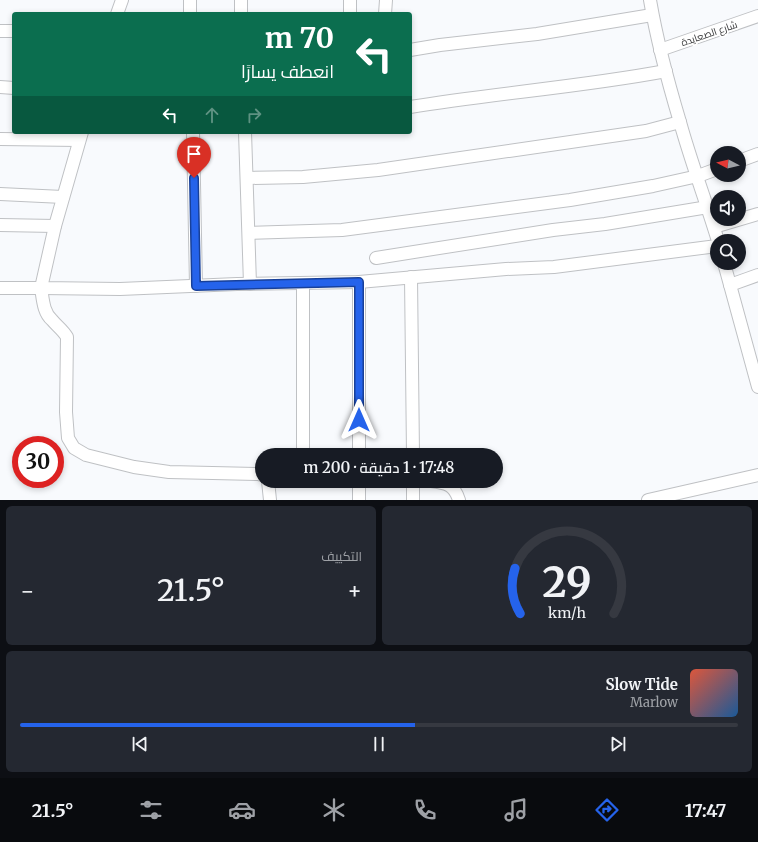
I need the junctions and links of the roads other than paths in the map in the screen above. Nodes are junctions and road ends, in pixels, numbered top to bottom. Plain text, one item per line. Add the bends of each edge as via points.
1 (122, 0) edge
2 (190, 0) edge
3 (241, 0) edge
4 (350, 0) edge
5 (386, 0) edge
6 (650, 0) edge
7 (118, 12) edge
8 (190, 12) edge
9 (241, 12) edge
10 (350, 12) edge
11 (386, 12) edge
12 (652, 15) junction
13 (758, 16) edge
14 (0, 31) edge
15 (12, 31) edge
16 (412, 50) edge
17 (660, 50) junction
18 (666, 71) junction
19 (0, 88) edge
20 (12, 88) edge
21 (412, 107) edge
22 (680, 122) junction
23 (193, 134) edge
24 (245, 134) edge
25 (81, 136) edge
26 (0, 139) edge
27 (758, 154) edge
28 (746, 158) edge
29 (710, 172) edge
30 (698, 176) junction
31 (247, 178) junction
32 (0, 194) edge
33 (63, 197) junction
34 (708, 207) junction
35 (758, 214) edge
36 (0, 225) edge
37 (55, 226) junction
38 (714, 227) junction
39 (249, 233) junction
40 (716, 234) edge
41 (710, 247) edge
42 (376, 258) dead end
43 (726, 270) edge
44 (758, 275) edge
45 (411, 278) junction
46 (359, 282) junction
47 (303, 283) junction
48 (250, 284) junction
49 (730, 285) junction
50 (196, 286) junction
51 (0, 288) edge
52 (41, 288) junction
53 (758, 387) edge
54 (303, 448) edge
55 (359, 448) edge
56 (413, 448) edge
57 (255, 474) edge
58 (758, 475) edge
59 (269, 488) edge
60 (359, 488) edge
61 (413, 488) edge
62 (453, 488) edge
63 (270, 500) edge
64 (359, 500) edge
65 (413, 500) edge
66 (459, 500) edge
67 (648, 500) edge

1 - 7 street
2 - 8 street
3 - 9 street
4 - 10 street
5 - 11 street
6 - 12 street
12 - 16 street via 538,34
12 - 17 street
13 - 17 street, شارع الصعايدة
14 - 15 street
17 - 18 street
18 - 21 street via 579,86
18 - 22 street
19 - 20 street
22 - 30 street
22 - 31 street via 646,131 378,170 303,177
23 - 50 street
24 - 31 street
25 - 26 street
25 - 33 street
27 - 28 street
29 - 30 street
30 - 34 street
30 - 39 street via 570,200 342,230
31 - 39 street
32 - 33 street
33 - 37 street
34 - 38 street
34 - 42 street
35 - 38 street
36 - 37 street
37 - 52 street
38 - 40 street
39 - 48 street
41 - 45 street via 554,267
43 - 49 street
44 - 49 street
45 - 46 street
45 - 56 street
46 - 47 street
46 - 55 street
47 - 48 street
47 - 54 street
48 - 50 street
49 - 53 street
50 - 52 street via 120,289
51 - 52 street
52 - 57 street via 45,310 67,337 66,412 68,438 74,448 86,455 134,468 169,472
58 - 67 street
59 - 63 street
60 - 64 street
61 - 65 street
62 - 66 street

